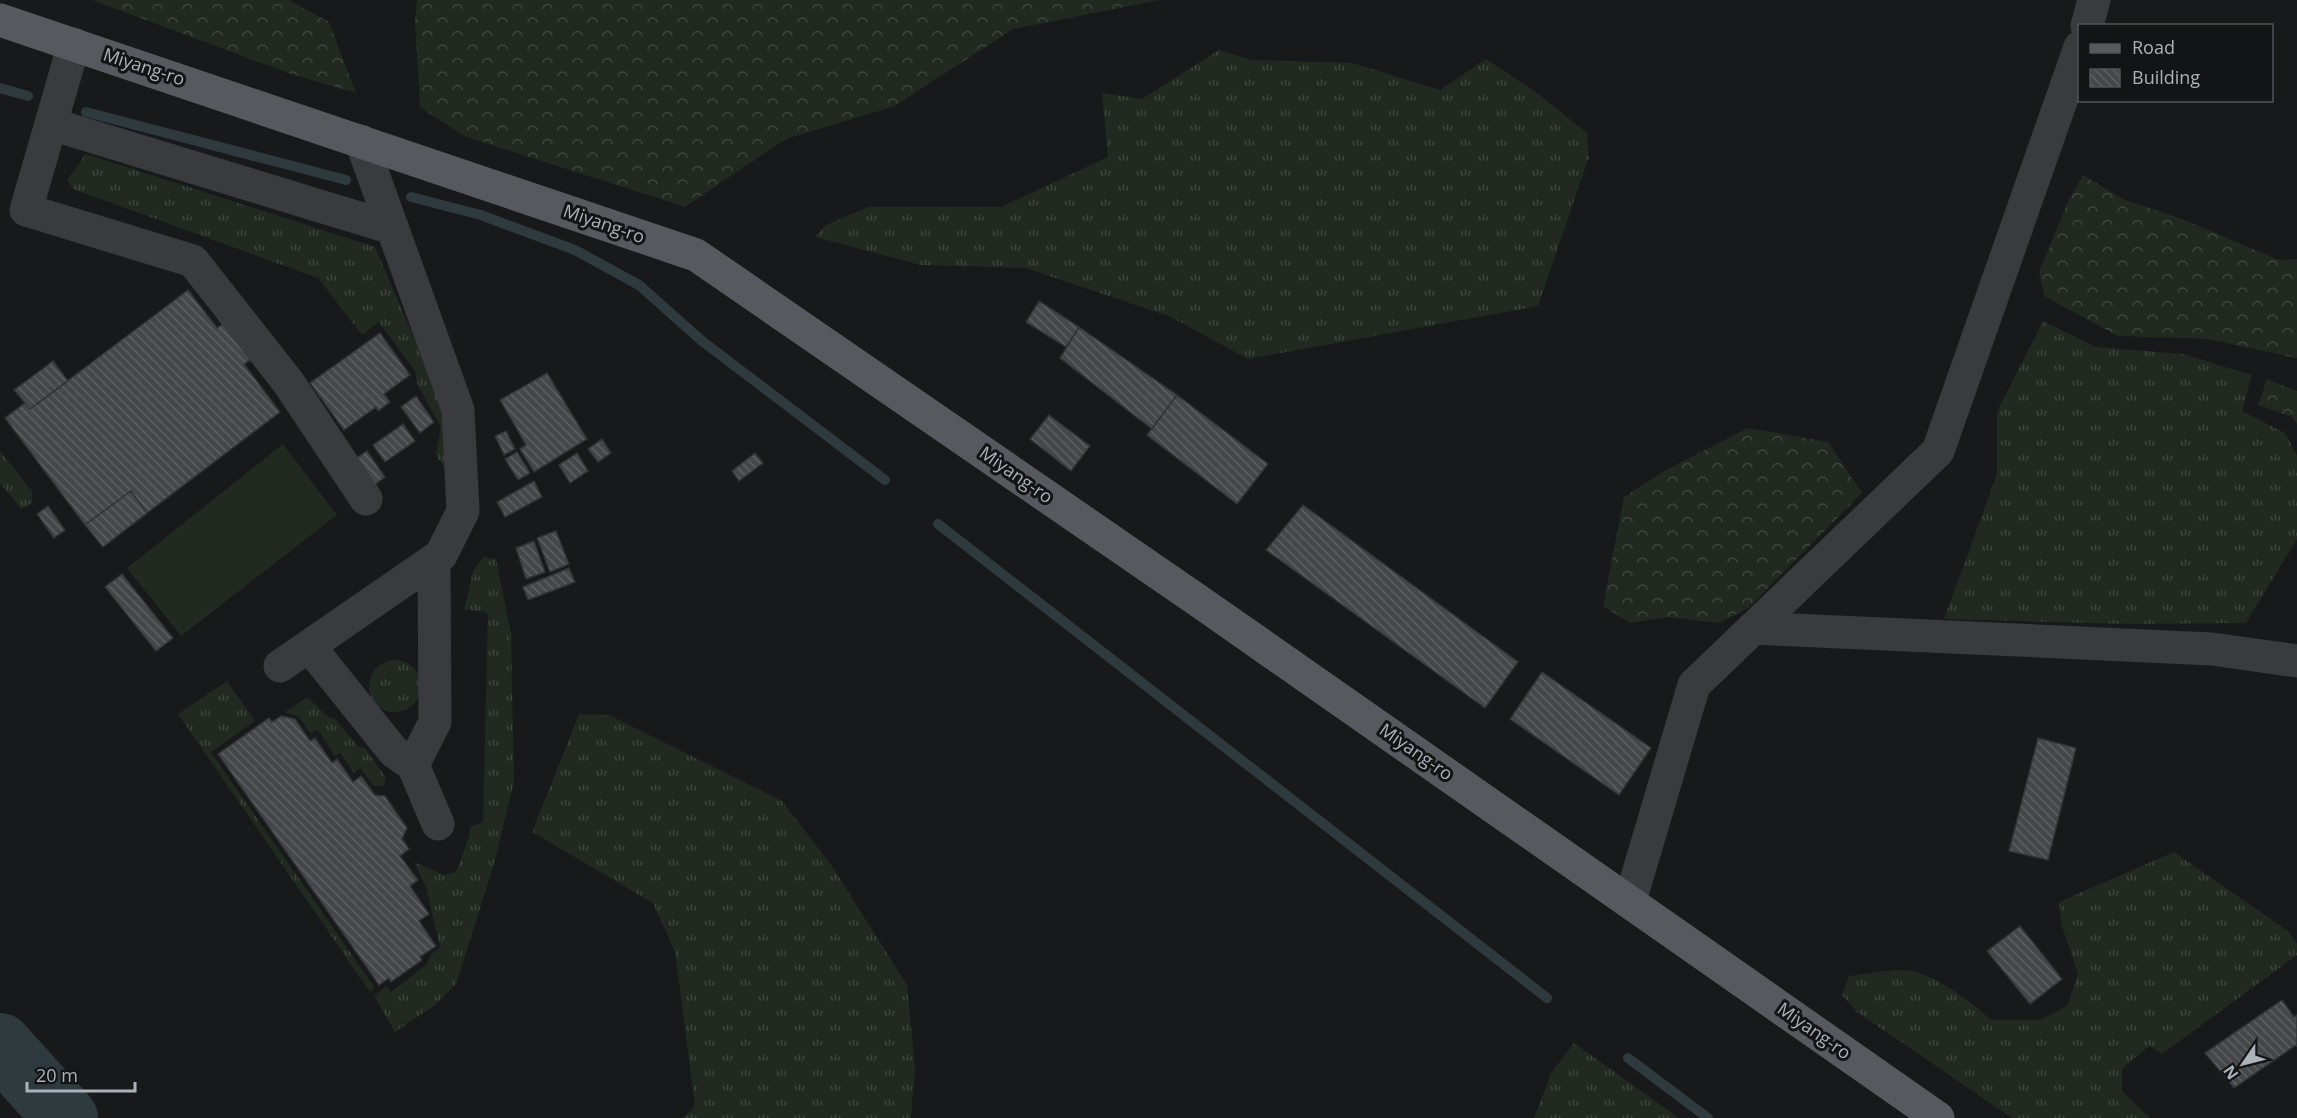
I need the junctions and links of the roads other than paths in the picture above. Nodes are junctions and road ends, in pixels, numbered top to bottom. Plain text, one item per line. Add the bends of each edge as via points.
1 (2094, 0) edge
2 (0, 20) edge
3 (2088, 24) edge
4 (74, 44) junction
5 (2078, 50) edge
6 (51, 124) junction
7 (361, 141) junction
8 (392, 228) junction
9 (366, 500) dead end
10 (434, 560) junction
11 (1753, 628) junction
12 (309, 646) junction
13 (2297, 661) edge
14 (280, 666) dead end
15 (413, 765) junction
16 (438, 824) dead end
17 (1630, 901) junction
18 (1938, 1118) edge

1 - 3 street
2 - 4 main road, Miyang-ro
4 - 6 street
4 - 7 main road, Miyang-ro
5 - 11 street via 1938,451
6 - 8 street
6 - 9 street via 26,210 193,261 288,382
7 - 8 street
7 - 17 main road, Miyang-ro via 696,255
8 - 10 street via 458,410 463,511 441,555
10 - 12 street
10 - 15 street via 435,722
11 - 13 street via 2212,649
11 - 17 street via 1694,685
12 - 14 street
12 - 15 street via 394,752
15 - 16 street
17 - 18 main road, Miyang-ro

